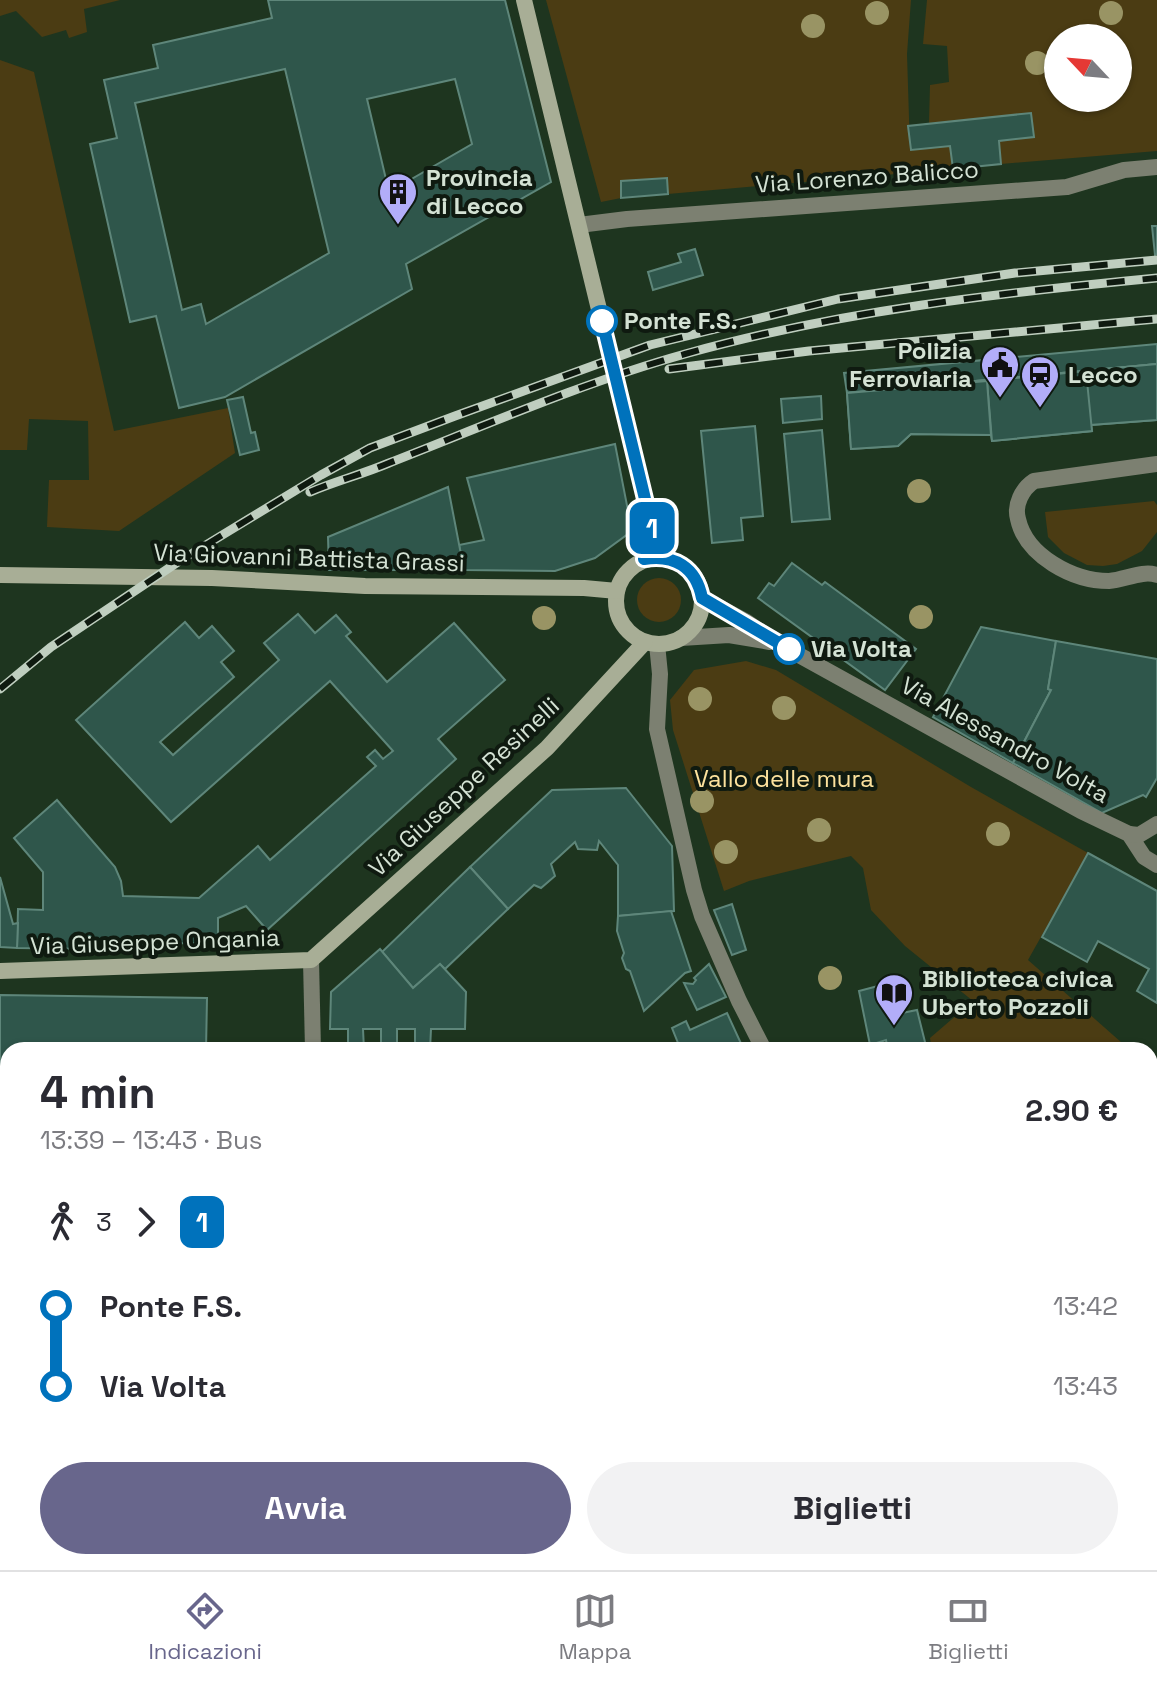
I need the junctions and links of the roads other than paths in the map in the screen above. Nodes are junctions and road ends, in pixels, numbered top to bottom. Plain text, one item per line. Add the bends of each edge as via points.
1 (524, 0) edge
2 (1157, 167) edge
3 (579, 225) junction
4 (1157, 464) edge
5 (644, 559) junction
6 (1154, 571) edge
7 (0, 575) edge
8 (617, 591) junction
9 (702, 598) junction
10 (681, 638) junction
11 (651, 643) junction
12 (779, 644) junction
13 (1157, 824) edge
14 (1129, 834) junction
15 (1157, 865) edge
16 (311, 960) junction
17 (0, 971) edge
18 (313, 1042) edge
19 (760, 1042) edge

1 - 3 street
2 - 3 street, Via Lorenzo Balicco via 1124,170 1067,187
3 - 5 street via 653,532
4 - 6 street via 1034,481 1020,497 1017,513 1035,549 1075,575 1110,581
5 - 8 street via 626,572
5 - 9 street via 667,558 687,567
7 - 8 street, Via Giovanni Battista Grassi
8 - 11 street via 624,627
9 - 10 street via 697,621
9 - 12 street, Via Alessandro Volta
10 - 11 street
10 - 12 street, Via Alessandro Volta via 729,635
11 - 16 street, Via Giuseppe Resinelli via 547,748
11 - 19 street via 660,674 657,729 694,890
12 - 14 street, Via Alessandro Volta
13 - 14 street via 1139,835
14 - 15 street, Via Alessandro Volta via 1144,857
16 - 17 street, Via Giuseppe Ongania
16 - 18 street

